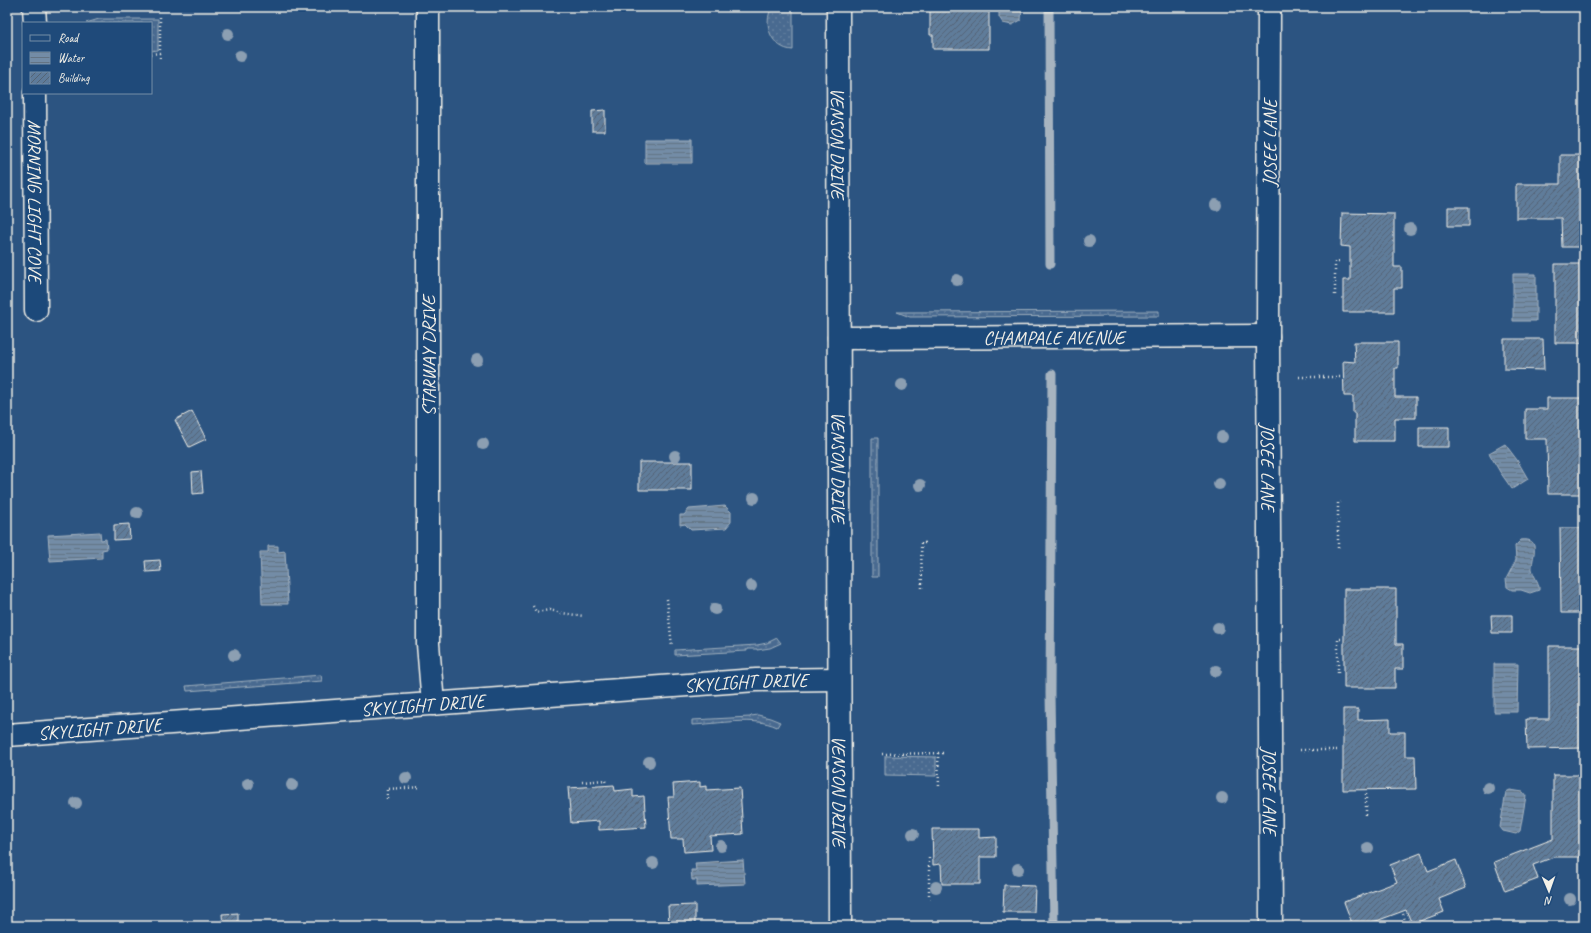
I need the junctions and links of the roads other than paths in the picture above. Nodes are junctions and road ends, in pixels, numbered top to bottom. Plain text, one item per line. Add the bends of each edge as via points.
1 (34, 7) edge
2 (428, 7) edge
3 (838, 7) edge
4 (1269, 7) edge
5 (35, 22) edge
6 (35, 94) edge
7 (36, 310) dead end
8 (1268, 336) junction
9 (839, 338) junction
10 (839, 679) junction
11 (433, 704) junction
12 (7, 735) edge
13 (840, 926) edge
14 (1271, 926) edge

1 - 5 street
2 - 11 street, STARWAY DRIVE via 428,644
3 - 9 street, VENSON DRIVE
4 - 8 street, JOSEE LANE
6 - 7 street, MORNING LIGHT COVE
8 - 9 street, CHAMPALE AVENUE
8 - 14 street, JOSEE LANE
9 - 10 street, VENSON DRIVE
10 - 11 street, SKYLIGHT DRIVE via 756,680
10 - 13 street, VENSON DRIVE
11 - 12 street, SKYLIGHT DRIVE

